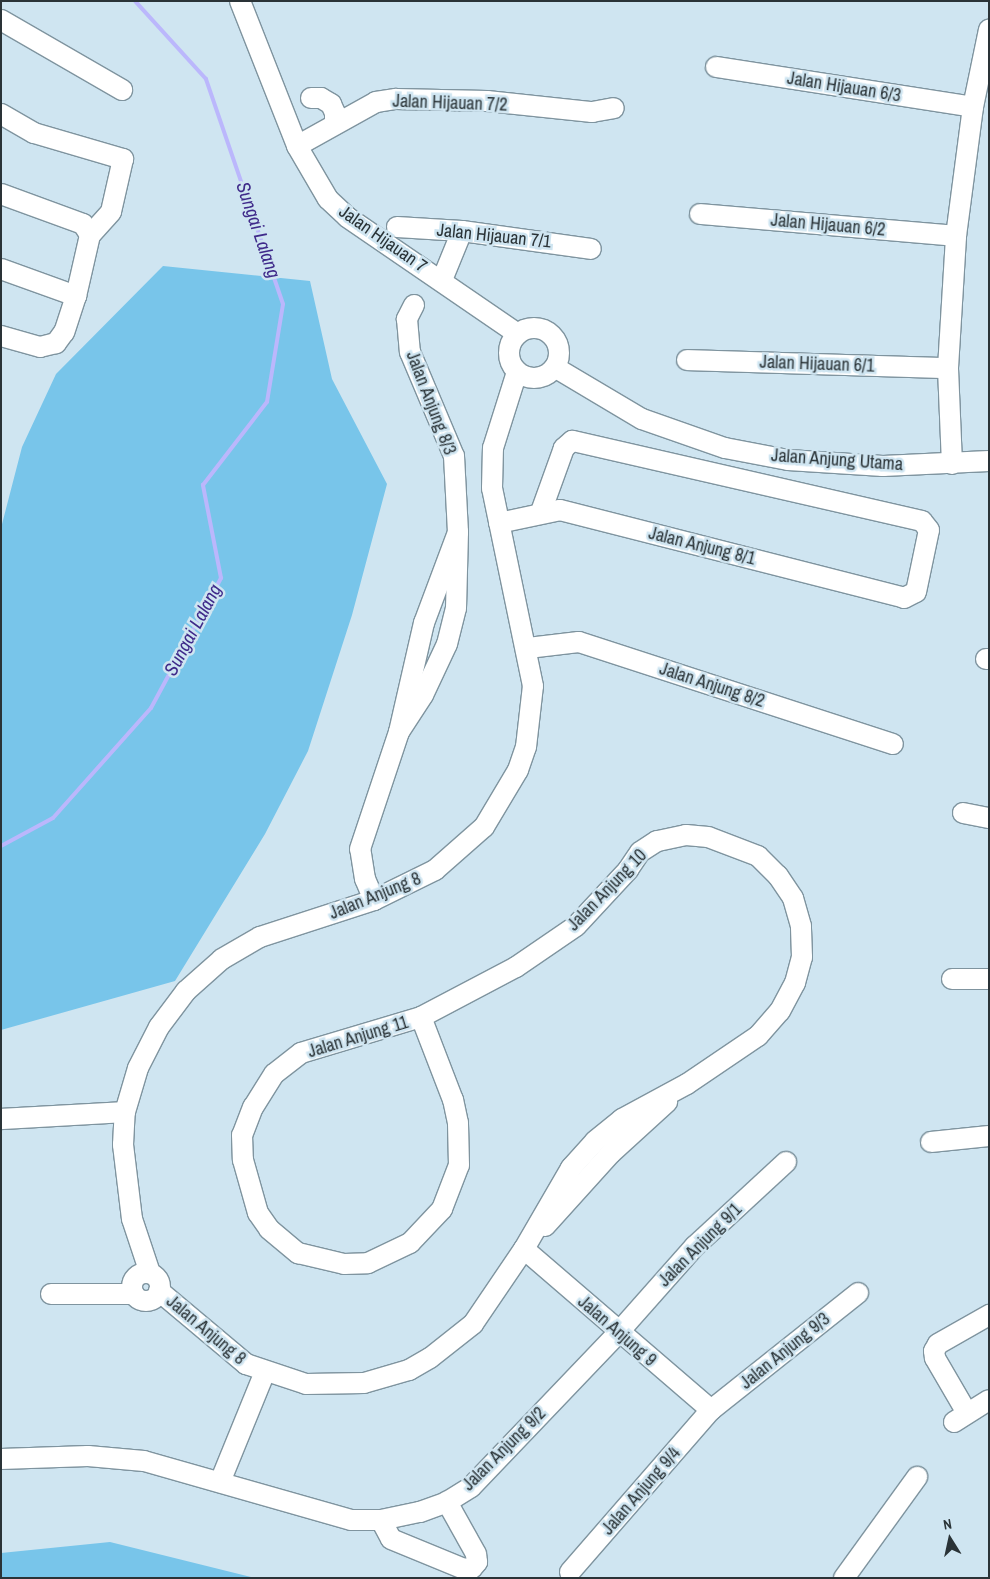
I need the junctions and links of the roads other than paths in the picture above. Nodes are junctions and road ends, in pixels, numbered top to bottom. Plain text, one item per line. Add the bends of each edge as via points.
1 (240, 1) edge
2 (1, 20) edge
3 (989, 30) edge
4 (716, 67) dead end
5 (122, 90) dead end
6 (310, 98) dead end
7 (973, 107) junction
8 (614, 108) dead end
9 (1, 114) edge
10 (334, 124) junction
11 (298, 146) junction
12 (1, 194) edge
13 (700, 214) dead end
14 (397, 227) dead end
15 (462, 231) junction
16 (90, 235) junction
17 (956, 236) junction
18 (591, 249) dead end
19 (1, 269) edge
20 (442, 280) junction
21 (76, 296) junction
22 (414, 305) dead end
23 (518, 334) junction
24 (1, 336) edge
25 (687, 360) dead end
26 (556, 368) junction
27 (948, 368) junction
28 (517, 372) junction
29 (989, 461) edge
30 (952, 464) junction
31 (541, 512) junction
32 (499, 523) junction
33 (458, 532) junction
34 (528, 648) junction
35 (398, 732) junction
36 (893, 744) dead end
37 (963, 813) dead end
38 (989, 818) edge
39 (374, 900) junction
40 (952, 979) dead end
41 (989, 979) edge
42 (421, 1017) junction
43 (125, 1112) junction
44 (1, 1119) edge
45 (989, 1136) edge
46 (932, 1142) dead end
47 (786, 1162) dead end
48 (524, 1249) junction
49 (150, 1273) junction
50 (159, 1291) junction
51 (858, 1293) dead end
52 (51, 1294) dead end
53 (134, 1294) junction
54 (989, 1315) edge
55 (618, 1333) junction
56 (265, 1372) junction
57 (989, 1400) edge
58 (711, 1410) junction
59 (1, 1459) edge
60 (917, 1476) dead end
61 (220, 1482) junction
62 (446, 1502) junction
63 (381, 1520) junction
64 (570, 1572) dead end
65 (844, 1578) edge

1 - 11 street, Jalan Hijauan 7
2 - 5 street
3 - 7 street
4 - 7 street, Jalan Hijauan 6/3
6 - 10 street via 321,98 330,104 335,113
7 - 17 street
8 - 10 street, Jalan Hijauan 7/2 via 592,112 487,101 396,99 376,102
9 - 16 street via 34,133 123,159 111,212
10 - 11 street, Jalan Hijauan 7/2
11 - 20 street, Jalan Hijauan 7 via 328,199 347,217
12 - 16 street via 84,224
13 - 17 street, Jalan Hijauan 6/2
14 - 15 street, Jalan Hijauan 7/1
15 - 18 street, Jalan Hijauan 7/1
15 - 20 street
16 - 21 street
17 - 27 street
19 - 21 street
20 - 23 street, Jalan Hijauan 7
21 - 24 street via 64,332 56,343 40,347
22 - 33 street, Jalan Anjung 8/3 via 407,319 410,352 454,456
23 - 26 street via 532,328 552,335 560,354
23 - 28 street via 509,352
25 - 27 street, Jalan Hijauan 6/1
26 - 28 street via 537,378
26 - 30 street, Jalan Anjung Utama via 642,419 726,448 788,460 882,466
27 - 30 street
28 - 32 street, Jalan Anjung 8 via 493,448 492,488
29 - 30 street, Jalan Anjung Utama
31 - 31 street, Jalan Anjung 8/1 via 560,510 904,598 916,592 929,530 922,521 572,441 564,448
31 - 32 street, Jalan Anjung 8/1
32 - 34 street, Jalan Anjung 8
33 - 35 street, Jalan Anjung 8/3 via 424,623
33 - 35 street, Jalan Anjung 8/3 via 456,608 447,644 422,695
34 - 36 street, Jalan Anjung 8/2 via 578,642
34 - 39 street, Jalan Anjung 8 via 534,686 532,712 526,747 502,801 484,826 436,870
35 - 39 street, Jalan Anjung 8/3 via 360,849 365,879
37 - 38 street
39 - 43 street, Jalan Anjung 8 via 260,937 222,959 186,992 159,1027 138,1068
40 - 41 street
42 - 42 street, Jalan Anjung 11 via 301,1053 274,1074 253,1106 242,1135 248,1184 258,1213 269,1229 298,1253 344,1264 368,1263 410,1243 442,1208 459,1165 458,1124
42 - 48 street, Jalan Anjung 10 via 516,967 576,926 628,870 640,852 657,840 686,835 708,837 758,856 778,876 793,898 801,926 802,956 795,983 784,1004 758,1036 687,1084 622,1119 595,1141 571,1168
43 - 44 street
43 - 49 street, Jalan Anjung 8 via 126,1182 132,1219
45 - 46 street
47 - 55 street, Jalan Anjung 9/1 via 695,1246
48 - 55 street, Jalan Anjung 9
48 - 56 street, Jalan Anjung 8 via 473,1324 451,1344 409,1370 364,1383 336,1386 306,1384
49 - 50 street via 158,1280
49 - 53 street via 135,1278
50 - 53 street via 148,1300
50 - 56 street, Jalan Anjung 8 via 209,1336 246,1364
51 - 58 street, Jalan Anjung 9/3
52 - 53 street
54 - 57 street via 938,1344 934,1351 961,1418
55 - 58 street, Jalan Anjung 9
55 - 62 street, Jalan Anjung 9/2 via 470,1487
56 - 61 street
58 - 64 street, Jalan Anjung 9/4
59 - 61 street, Jalan Anjung 9/2 via 106,1458 144,1462
60 - 65 street
61 - 63 street, Jalan Anjung 9/2 via 344,1518
62 - 63 street, Jalan Anjung 9/2 via 420,1512
62 - 63 street via 476,1554 477,1562 472,1568 464,1569 391,1539

